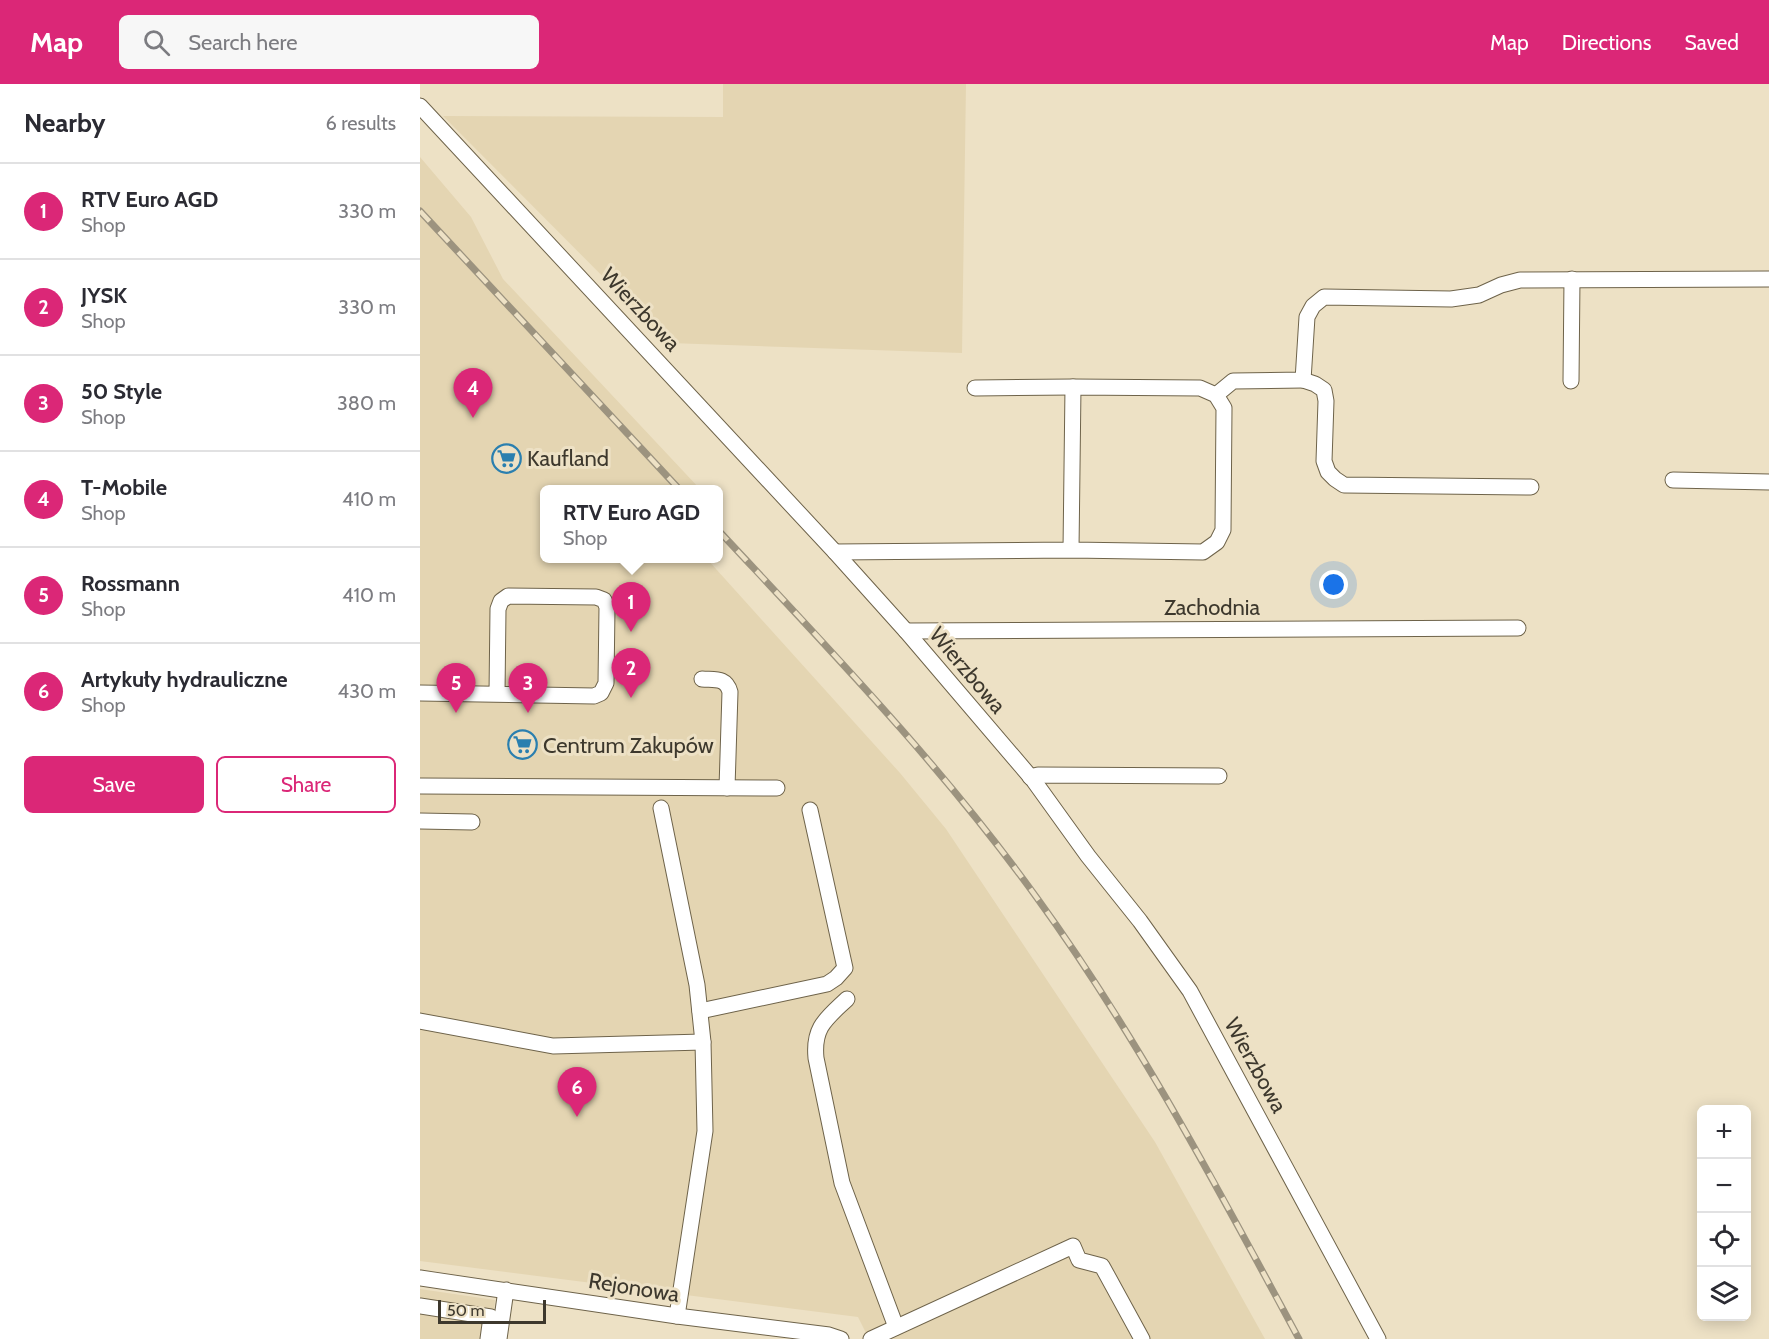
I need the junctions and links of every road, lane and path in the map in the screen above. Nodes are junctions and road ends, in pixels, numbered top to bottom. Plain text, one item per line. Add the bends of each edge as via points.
1 (420, 106) edge
2 (1572, 279) junction
3 (1769, 279) edge
4 (1303, 380) junction
5 (1571, 381) dead end
6 (1073, 387) junction
7 (975, 388) dead end
8 (1216, 394) junction
9 (1673, 480) dead end
10 (1769, 482) edge
11 (1531, 487) dead end
12 (1071, 550) junction
13 (835, 552) junction
14 (1518, 628) dead end
15 (906, 631) junction
16 (702, 679) dead end
17 (420, 693) edge
18 (498, 694) junction
19 (1219, 776) dead end
20 (1030, 777) junction
21 (420, 786) edge
22 (727, 788) junction
23 (777, 788) dead end
24 (661, 808) dead end
25 (810, 810) dead end
26 (420, 821) edge
27 (472, 822) dead end
28 (847, 999) dead end
29 (700, 1011) junction
30 (420, 1021) edge
31 (703, 1042) junction
32 (420, 1278) edge
33 (506, 1290) junction
34 (420, 1306) edge
35 (677, 1316) junction
36 (896, 1327) junction
37 (751, 1332) edge
38 (488, 1339) edge
39 (500, 1339) edge
40 (841, 1339) edge
41 (871, 1339) edge
42 (1142, 1339) edge
43 (1378, 1339) edge

1 - 13 street, Wierzbowa
2 - 3 street
2 - 4 street via 1521,280 1451,300 1324,297 1307,317
2 - 5 street
4 - 8 street via 1233,381
4 - 11 street via 1324,390 1324,461 1328,472 1344,485
6 - 7 street
6 - 8 street via 1200,388
6 - 12 street
8 - 12 street via 1224,408 1223,530 1217,542 1203,552
9 - 10 street
12 - 13 street
13 - 15 street, Wierzbowa
14 - 15 street, Zachodnia
15 - 20 street, Wierzbowa
16 - 22 street via 728,684
17 - 18 street
18 - 18 street via 601,693 606,683 604,600 508,596 501,601
19 - 20 street
20 - 43 street, Wierzbowa via 1190,991
21 - 22 street
22 - 23 street
24 - 29 street
25 - 29 street via 845,968 827,984
26 - 27 street
28 - 36 street via 823,1022 814,1043 816,1058 842,1183
29 - 31 street
30 - 31 street via 553,1046
31 - 35 street via 705,1131
32 - 33 street, Rejonowa
33 - 35 street, Rejonowa
33 - 39 street
34 - 38 street via 491,1317
35 - 37 street, Rejonowa
36 - 41 street
36 - 42 street via 1072,1246 1079,1260 1102,1266
37 - 40 street, Rejonowa via 829,1335

